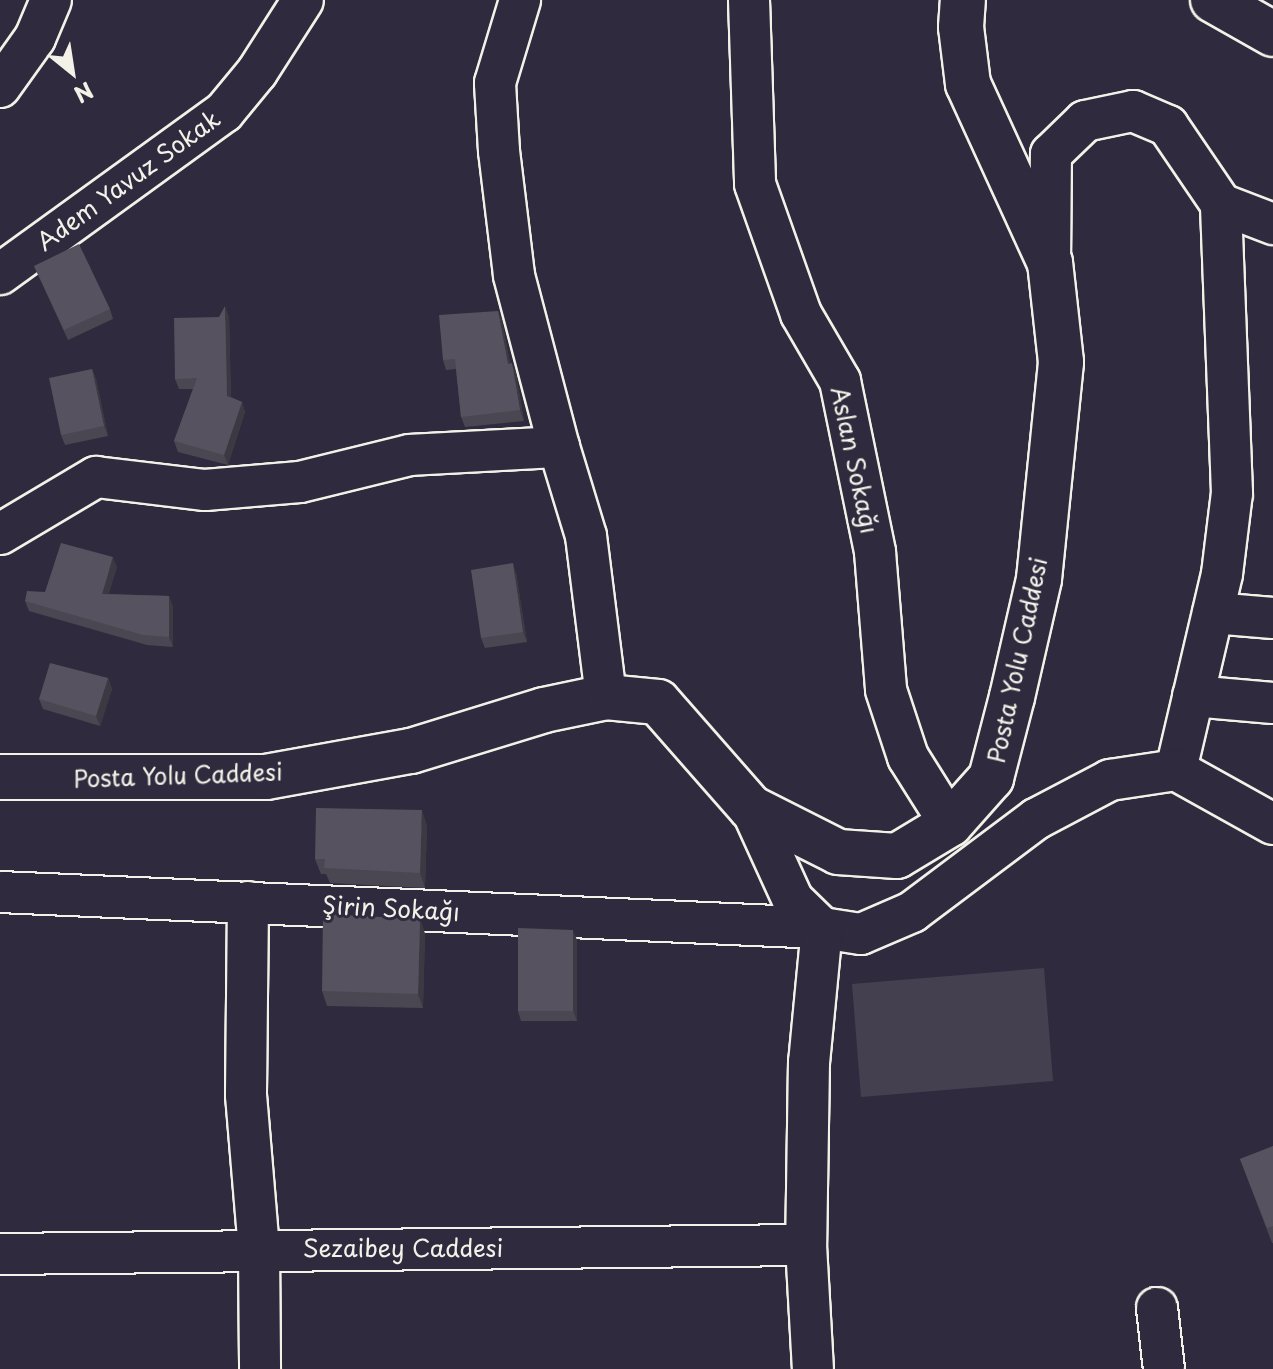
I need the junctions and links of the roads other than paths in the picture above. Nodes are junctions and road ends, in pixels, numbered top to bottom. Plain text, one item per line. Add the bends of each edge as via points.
1 (51, 0) edge
2 (303, 0) edge
3 (520, 0) edge
4 (749, 0) edge
5 (963, 0) edge
6 (1213, 0) edge
7 (1273, 34) edge
8 (0, 87) edge
9 (1221, 204) junction
10 (1273, 224) edge
11 (1050, 263) junction
12 (0, 274) edge
13 (559, 447) junction
14 (0, 534) edge
15 (1213, 613) junction
16 (1273, 618) edge
17 (1193, 696) junction
18 (606, 697) junction
19 (1273, 703) edge
20 (1176, 770) junction
21 (0, 777) edge
22 (751, 808) junction
23 (950, 824) junction
24 (1273, 824) edge
25 (0, 892) edge
26 (248, 902) junction
27 (802, 927) junction
28 (806, 1245) junction
29 (259, 1249) junction
30 (0, 1254) edge
31 (1157, 1308) dead end
32 (260, 1369) edge
33 (813, 1369) edge
34 (1164, 1369) edge

1 - 8 street via 35,38
2 - 12 street, Adem Yavuz Sokak via 224,112
3 - 13 street via 495,83 499,151 514,275
4 - 23 street, Aslan Sokağı via 755,184 801,314 840,381 875,552 886,690 908,757
5 - 11 street, Posta Yolu Caddesi via 968,84
6 - 7 street
9 - 10 street
9 - 11 street via 1168,126 1133,111 1085,121 1051,154
9 - 15 street via 1232,493
11 - 23 street, Posta Yolu Caddesi via 1061,362 1039,579 991,778
13 - 14 street via 410,455 300,482 205,490 96,477
13 - 18 street via 586,536
15 - 16 street
15 - 17 street
17 - 19 street
17 - 20 street
18 - 21 street, Posta Yolu Caddesi via 544,710 411,751 266,777
18 - 22 street, Posta Yolu Caddesi via 658,702
20 - 24 street
20 - 27 street, Şirin Sokağı via 1110,780 1036,819 912,912 861,934
22 - 23 street, Posta Yolu Caddesi via 838,852 897,856
22 - 27 street
25 - 26 street, Şirin Sokağı
26 - 27 street, Şirin Sokağı
26 - 29 street via 246,1095
27 - 28 street via 809,1062
28 - 29 street, Sezaibey Caddesi
28 - 33 street
29 - 30 street, Sezaibey Caddesi
29 - 32 street
31 - 34 street

